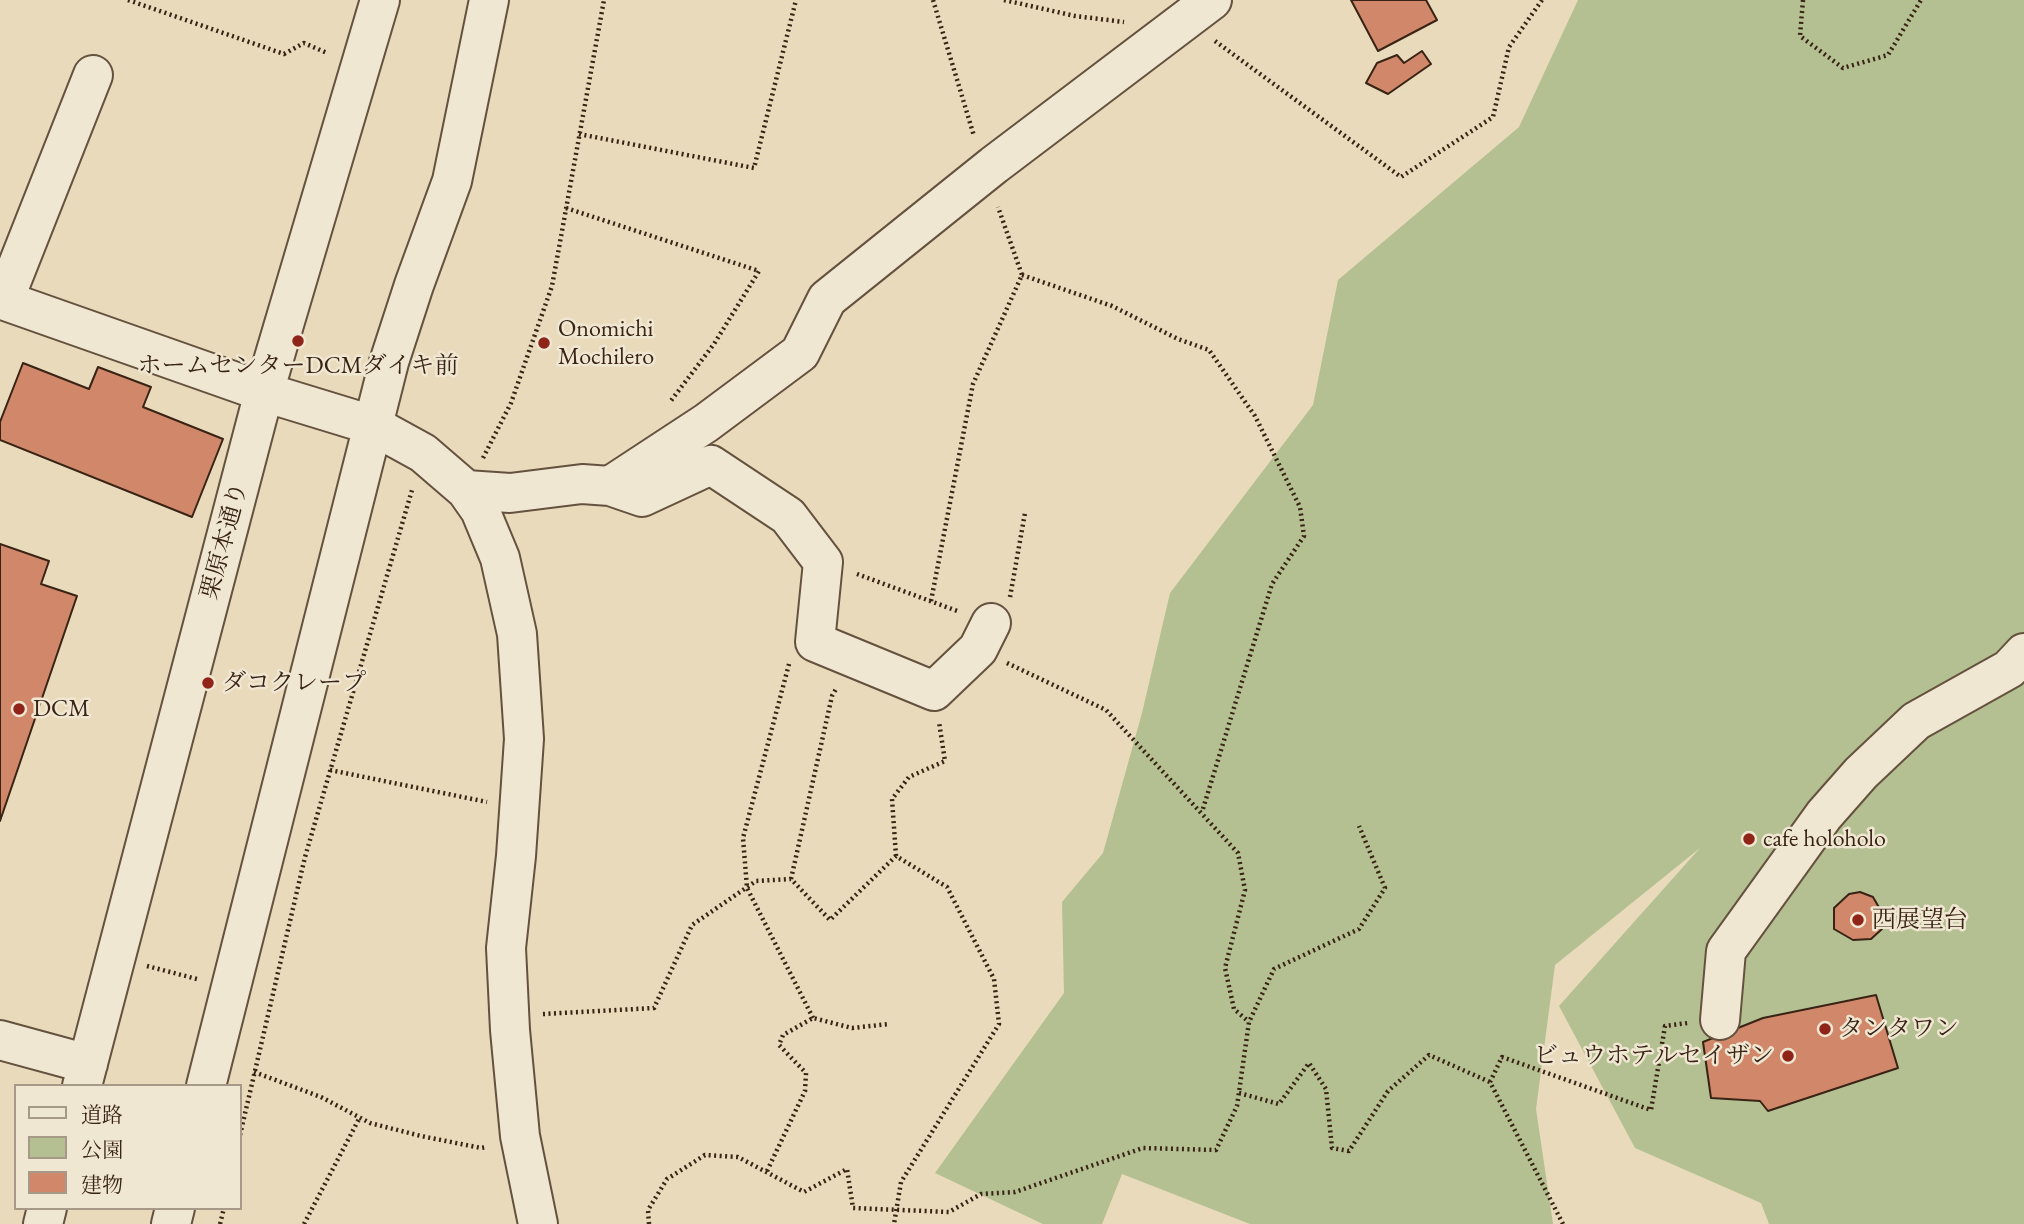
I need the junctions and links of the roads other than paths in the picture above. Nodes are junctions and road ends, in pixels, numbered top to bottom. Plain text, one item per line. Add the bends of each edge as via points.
1 (380, 0) edge
2 (489, 0) edge
3 (1212, 0) edge
4 (93, 75) dead end
5 (2, 300) edge
6 (264, 392) junction
7 (372, 425) junction
8 (610, 485) junction
9 (466, 490) junction
10 (985, 636) road end
11 (2019, 662) edge
12 (1720, 1020) road end
13 (0, 1040) edge
14 (85, 1075) edge
15 (207, 1084) edge
16 (538, 1224) edge

1 - 6 street, 栗原本通り
2 - 7 street via 452,181 414,285
3 - 8 street via 827,299 800,353 706,423
4 - 5 street
5 - 6 street
6 - 7 street
6 - 14 street, 栗原本通り
7 - 9 street via 423,453
7 - 15 street
8 - 9 street via 510,493
8 - 10 street via 642,497 711,465 788,516 823,562 815,642 934,691
9 - 16 street via 480,510 499,558 517,634 524,739 506,948 520,1136
11 - 12 street via 1916,722 1824,815 1726,951
13 - 14 street

